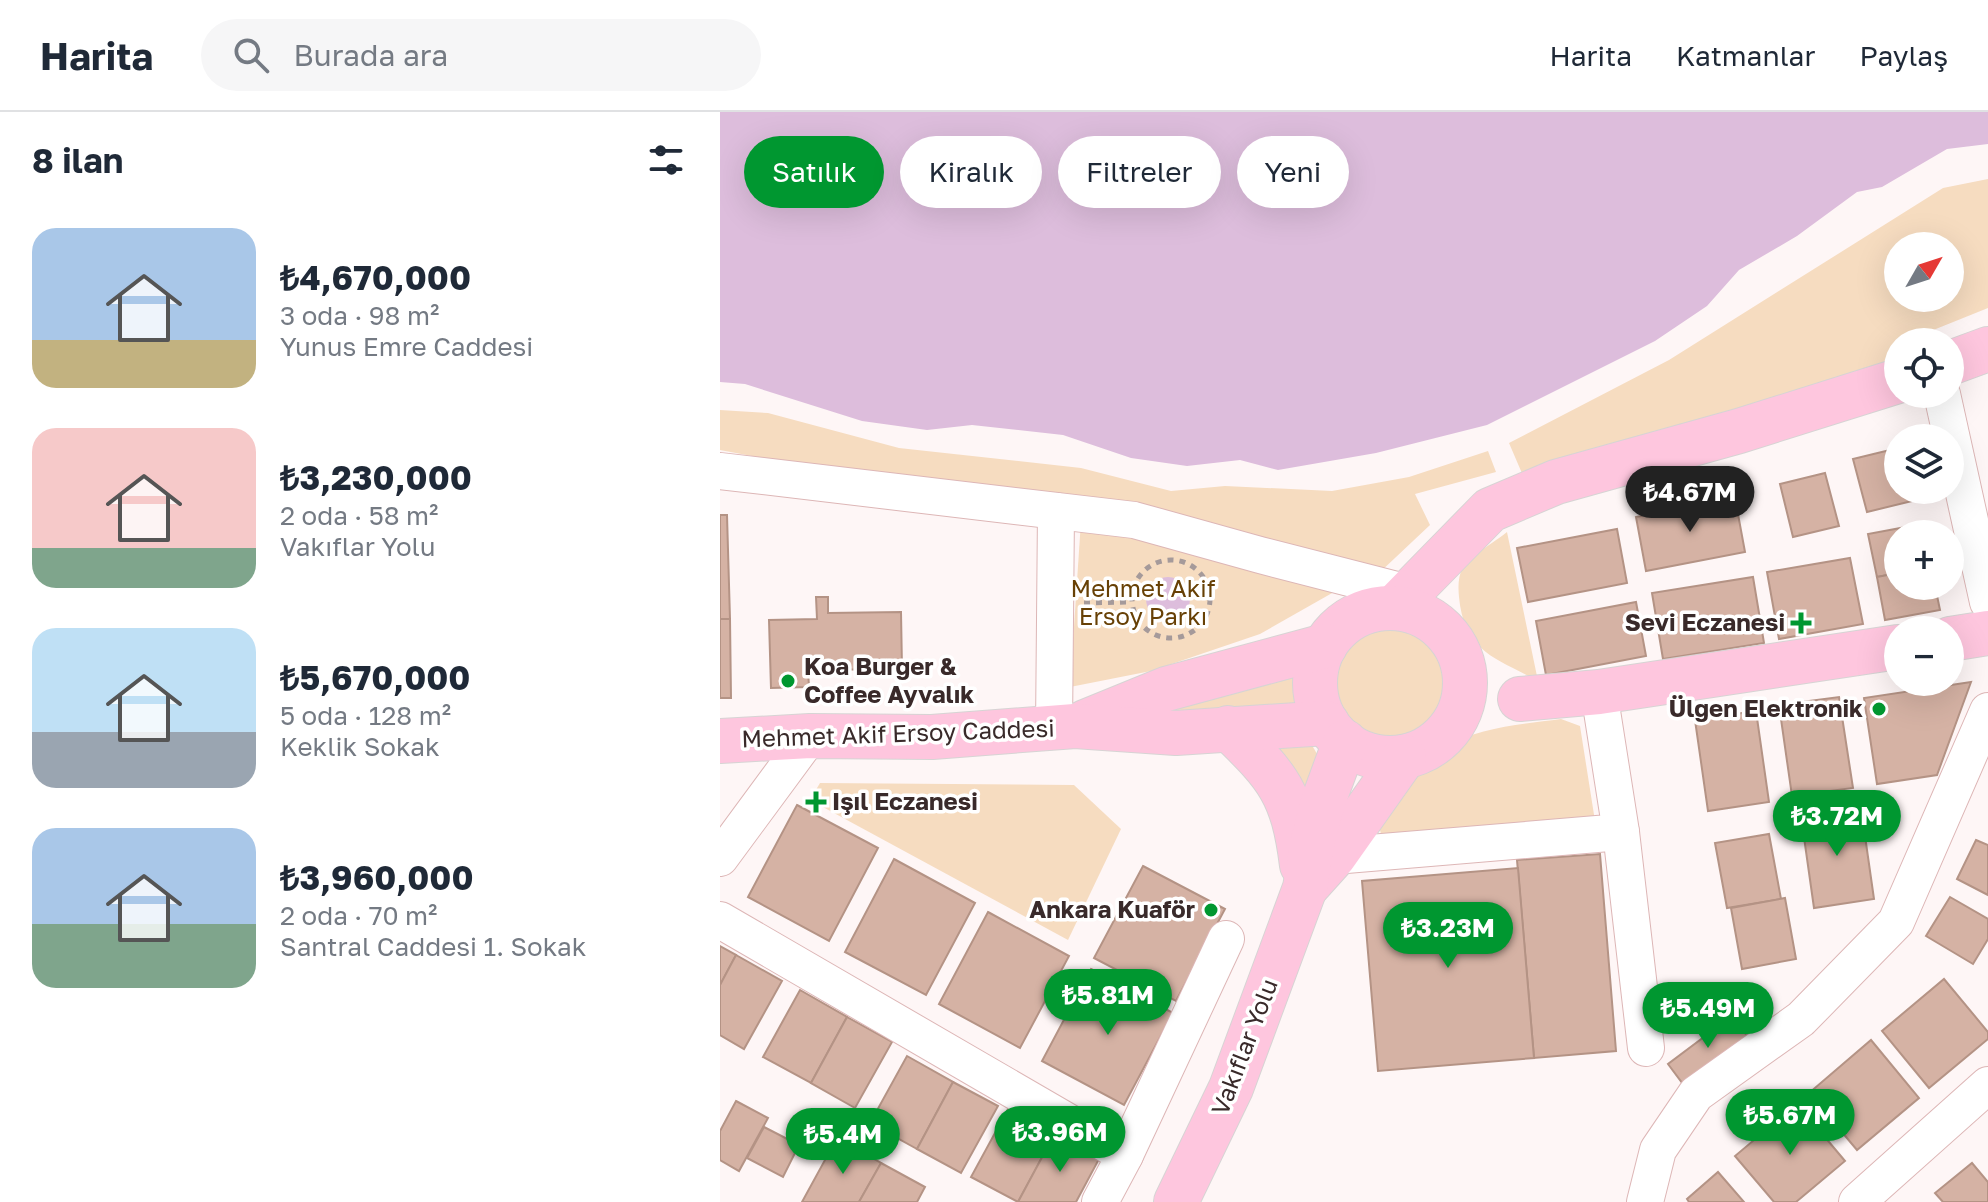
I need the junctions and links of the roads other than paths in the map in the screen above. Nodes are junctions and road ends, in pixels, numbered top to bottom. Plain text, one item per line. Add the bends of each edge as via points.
1 (1988, 349) edge
2 (1964, 358) edge
3 (1884, 385) edge
4 (1945, 408) edge
5 (720, 471) edge
6 (1056, 511) junction
7 (1418, 596) junction
8 (1988, 602) edge
9 (1988, 633) edge
10 (1964, 637) edge
11 (1325, 646) junction
12 (1884, 649) edge
13 (1464, 670) junction
14 (1599, 692) junction
15 (1520, 699) junction
16 (1988, 711) edge
17 (1455, 721) junction
18 (1065, 728) junction
19 (1228, 728) junction
20 (1336, 733) junction
21 (810, 736) junction
22 (720, 741) edge
23 (1404, 757) junction
24 (1621, 832) junction
25 (1334, 856) junction
26 (720, 858) edge
27 (1305, 888) junction
28 (720, 920) edge
29 (1226, 939) dead end
30 (1646, 1048) dead end
31 (1984, 1099) edge
32 (1125, 1155) junction
33 (1100, 1202) edge
34 (1176, 1202) edge
35 (1645, 1202) edge
36 (1857, 1202) edge

1 - 2 main road
3 - 7 main road via 1556,482 1490,510
4 - 8 street
5 - 6 street
6 - 7 street via 1134,520
6 - 18 street
7 - 11 main road via 1354,617
7 - 13 main road via 1452,640
9 - 10 main road
11 - 18 main road via 1166,689
11 - 20 main road via 1315,685 1319,705
12 - 14 main road
13 - 15 main road
13 - 17 main road via 1463,702
14 - 15 main road
14 - 24 street
15 - 17 main road
16 - 35 street via 1896,922 1801,1019 1696,1094 1658,1150
17 - 23 main road via 1433,744
18 - 19 main road via 1176,733
18 - 21 main road, Mehmet Akif Ersoy Caddesi via 932,737
19 - 20 main road
19 - 27 main road, Vakıflar Yolu via 1282,787 1297,827
20 - 23 main road via 1363,753
20 - 27 main road, Vakıflar Yolu
21 - 22 main road, Mehmet Akif Ersoy Caddesi
21 - 26 street
23 - 25 main road, Vakıflar Yolu
24 - 25 street
24 - 30 street
25 - 27 main road, Vakıflar Yolu
27 - 34 main road, Vakıflar Yolu via 1231,1088
28 - 32 street
29 - 32 street
31 - 36 street
32 - 33 street

